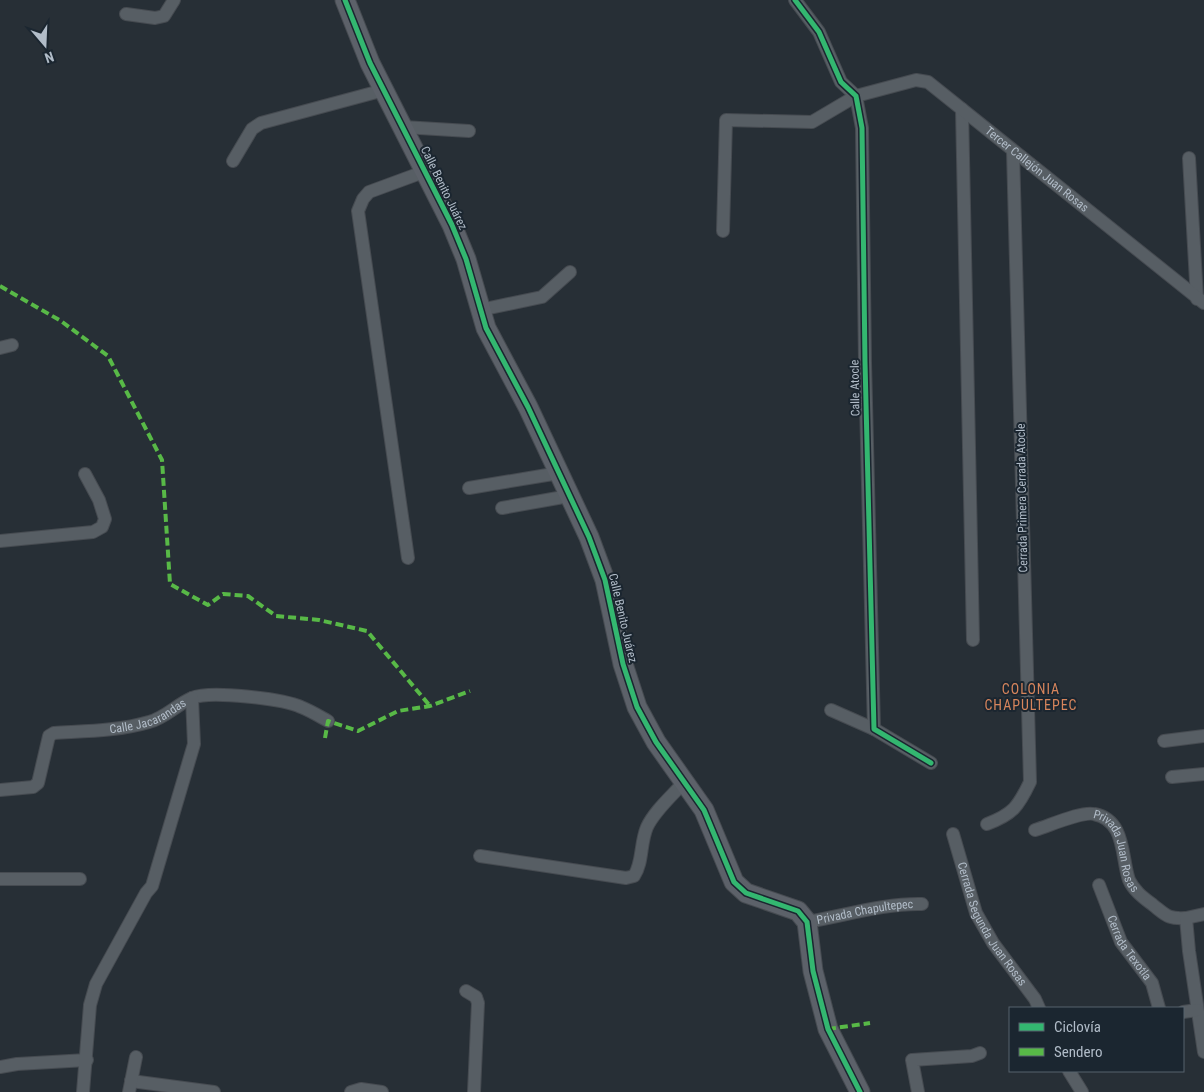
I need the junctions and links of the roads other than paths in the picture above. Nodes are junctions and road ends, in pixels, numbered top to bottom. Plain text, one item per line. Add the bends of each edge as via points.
1 (174, 0) edge
2 (345, 0) edge
3 (795, 0) edge
4 (126, 14) dead end
5 (384, 90) junction
6 (856, 96) junction
7 (962, 108) junction
8 (403, 127) junction
9 (469, 131) dead end
10 (1013, 151) junction
11 (1189, 158) dead end
12 (233, 161) dead end
13 (426, 171) junction
14 (724, 231) dead end
15 (570, 272) dead end
16 (1201, 301) edge
17 (480, 310) junction
18 (559, 473) junction
19 (85, 474) dead end
20 (469, 488) dead end
21 (569, 496) junction
22 (502, 508) dead end
23 (0, 541) edge
24 (408, 558) dead end
25 (973, 640) dead end
26 (192, 698) junction
27 (831, 710) dead end
28 (328, 721) dead end
29 (874, 729) junction
30 (1204, 736) edge
31 (1164, 741) dead end
32 (931, 763) dead end
33 (1204, 774) edge
34 (1172, 777) dead end
35 (684, 781) junction
36 (0, 790) edge
37 (987, 824) dead end
38 (1035, 830) dead end
39 (953, 834) dead end
40 (480, 856) dead end
41 (0, 878) edge
42 (80, 879) dead end
43 (1099, 885) dead end
44 (922, 904) dead end
45 (1204, 914) edge
46 (1186, 918) junction
47 (807, 922) junction
48 (466, 991) dead end
49 (1039, 1007) edge
50 (1159, 1007) edge
51 (1198, 1010) junction
52 (1184, 1012) edge
53 (1204, 1052) edge
54 (980, 1054) dead end
55 (136, 1057) dead end
56 (87, 1060) junction
57 (0, 1067) edge
58 (1070, 1072) edge
59 (130, 1086) edge
60 (84, 1092) edge
61 (214, 1092) edge
62 (351, 1092) edge
63 (382, 1092) edge
64 (474, 1092) edge
65 (860, 1092) edge
66 (918, 1092) edge
67 (1082, 1092) edge

1 - 4 street via 164,16
2 - 5 street, Calle Benito Juárez
3 - 6 street via 818,32 842,82
5 - 8 street, Calle Benito Juárez
5 - 12 street via 261,122 252,129
6 - 7 street, Tercer Callejón Juan Rosas via 916,80 928,82
6 - 14 street, Tercer Callejón Juan Rosas via 812,122 726,120
6 - 29 street, Calle Atocle via 862,128
7 - 10 street, Tercer Callejón Juan Rosas
7 - 25 street
8 - 9 street
8 - 13 street, Calle Benito Juárez
10 - 16 street, Tercer Callejón Juan Rosas
10 - 37 street, Cerrada Primera Cerrada Atocle via 1030,782 1015,808
11 - 16 street
13 - 17 street, Calle Benito Juárez via 466,259
13 - 24 street via 370,192 358,211
15 - 17 street via 542,297
17 - 18 street, Calle Benito Juárez
18 - 20 street
18 - 21 street, Calle Benito Juárez
19 - 23 street via 99,500 105,519 102,527 93,532
21 - 22 street
21 - 35 street, Calle Benito Juárez via 605,580 623,664 637,708
26 - 28 street, Calle Jacarandas via 214,694 286,702
26 - 36 street, Calle Jacarandas via 164,717 150,722 120,729 54,733 49,736 42,777 38,783 33,787
26 - 56 street via 194,744 152,886 96,984 90,1005
27 - 29 street
29 - 32 street
30 - 31 street
33 - 34 street
35 - 40 street via 648,826 634,876 626,878
35 - 47 street, Calle Benito Juárez via 709,819 734,882 746,893 798,911
38 - 46 street, Privada Juan Rosas via 1094,814 1112,824 1118,830 1130,881 1137,893 1169,918
39 - 49 street, Cerrada Segunda Juan Rosas via 976,913
41 - 42 street
43 - 50 street, Cerrada Texotla via 1121,942 1152,983
44 - 47 street, Privada Chapultepec via 890,905
45 - 46 street
46 - 51 street
47 - 65 street via 813,971 828,1029
48 - 64 street via 476,997 478,1003
51 - 52 street
51 - 53 street
54 - 66 street via 912,1060
55 - 59 street
56 - 57 street
56 - 60 street
58 - 67 street
59 - 61 street
62 - 63 street via 361,1089

